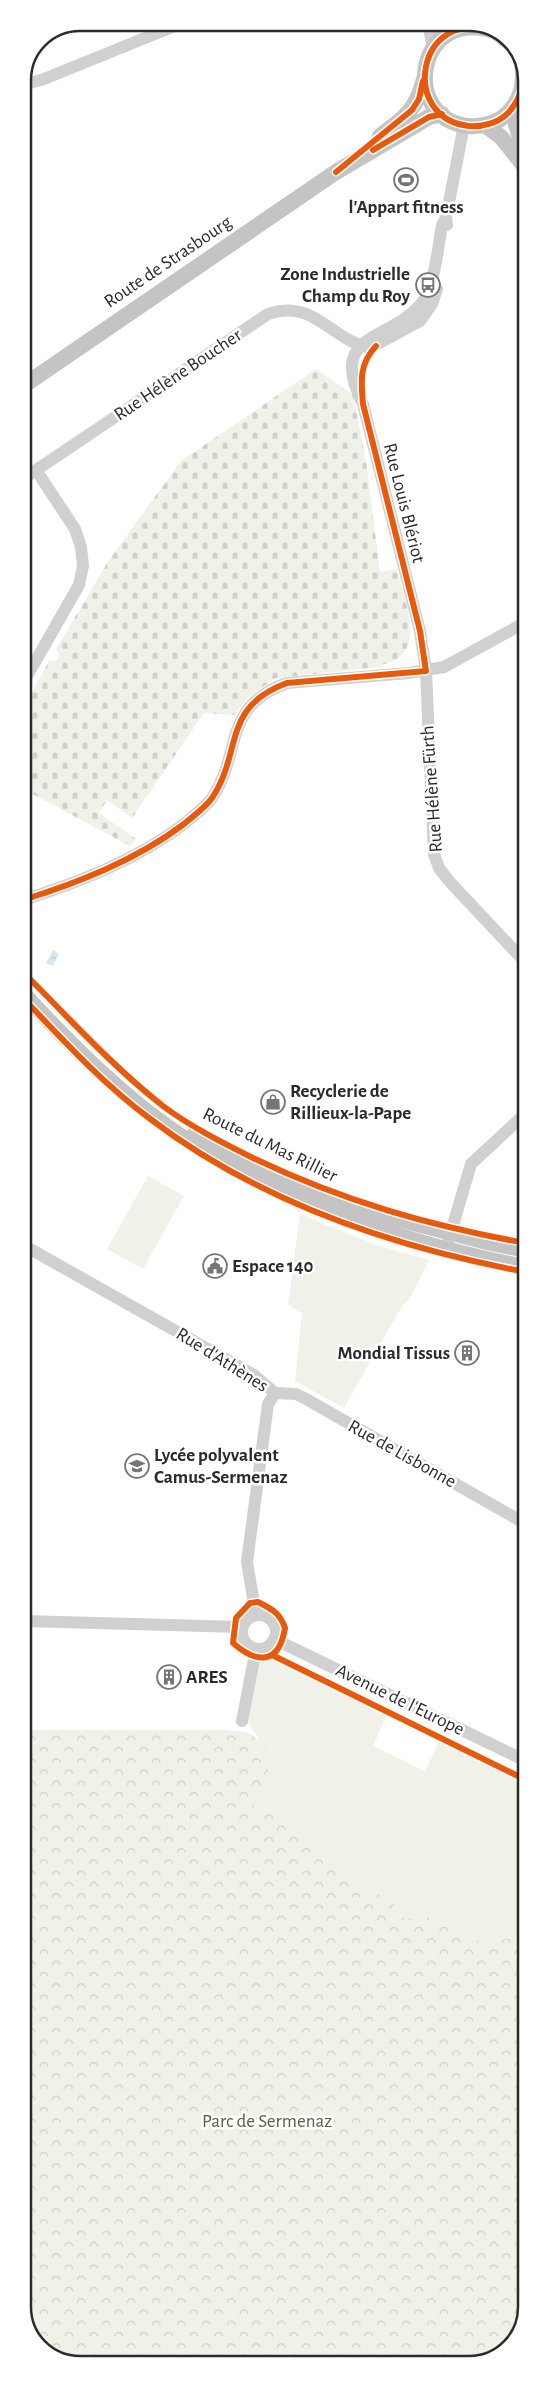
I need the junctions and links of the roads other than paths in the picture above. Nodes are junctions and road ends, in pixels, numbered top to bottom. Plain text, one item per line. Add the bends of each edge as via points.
1 (162, 31) edge
2 (430, 31) edge
3 (454, 31) edge
4 (433, 48) junction
5 (424, 79) junction
6 (31, 83) edge
7 (518, 96) edge
8 (514, 106) junction
9 (442, 114) junction
10 (464, 125) junction
11 (485, 125) junction
12 (518, 130) edge
13 (518, 157) edge
14 (336, 172) junction
15 (339, 334) junction
16 (373, 342) junction
17 (360, 346) junction
18 (352, 362) junction
19 (31, 381) edge
20 (36, 470) junction
21 (31, 473) edge
22 (518, 626) edge
23 (31, 669) edge
24 (426, 671) junction
25 (31, 897) edge
26 (518, 954) edge
27 (31, 999) edge
28 (518, 1120) edge
29 (448, 1241) junction
30 (518, 1249) edge
31 (31, 1250) edge
32 (518, 1264) edge
33 (275, 1393) junction
34 (518, 1519) edge
35 (256, 1615) junction
36 (31, 1620) edge
37 (242, 1627) junction
38 (274, 1639) junction
39 (256, 1649) junction
40 (242, 1721) dead end
41 (518, 1756) edge

1 - 6 street
2 - 4 street
3 - 4 main road
4 - 5 main road, Route de Strasbourg
5 - 9 main road via 433,104
5 - 14 main road, Route de Strasbourg via 412,110
7 - 8 main road
8 - 11 main road via 506,115
8 - 12 main road
9 - 10 main road
9 - 14 main road, Route de Strasbourg via 429,117
10 - 11 main road
10 - 16 street via 446,218 448,229 441,270 432,304 420,321
11 - 13 main road via 501,137
14 - 19 main road, Route de Strasbourg
15 - 16 street
15 - 17 street, Rue Hélène Boucher
15 - 18 street, Rue Louis Blériot
15 - 20 street, Rue Hélène Boucher via 298,309 282,309 268,314
16 - 17 street via 370,348
17 - 18 street
18 - 24 street, Rue Louis Blériot via 357,392 364,404 420,631
20 - 21 street, Rue Hélène Boucher
20 - 23 street via 75,529 83,566 79,585
22 - 24 street via 444,666
24 - 25 street via 287,683 272,689 257,700 236,727 221,780 211,799 197,813 170,834 111,868
24 - 26 street, Rue Hélène Fürth via 434,854 449,881
27 - 29 main road, Route du Mas Rillier via 98,1069 140,1106 215,1158 248,1176 371,1228
28 - 29 street via 471,1164
29 - 30 main road, Route du Mas Rillier
29 - 32 main road, Route du Mas Rillier
31 - 33 street, Rue d'Athènes via 254,1375
33 - 34 street, Rue de Lisbonne via 296,1394 306,1399
33 - 35 street, Rue d'Athènes via 268,1404 247,1562
35 - 37 street
35 - 38 street via 272,1621
36 - 37 street
37 - 39 street via 246,1643
38 - 39 street via 267,1647
38 - 41 street, Avenue de l'Europe
39 - 40 street

